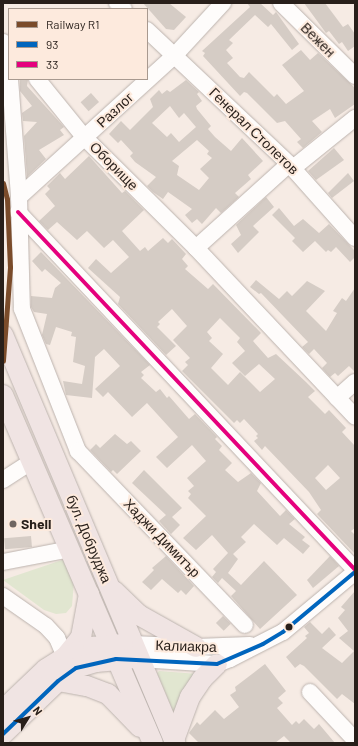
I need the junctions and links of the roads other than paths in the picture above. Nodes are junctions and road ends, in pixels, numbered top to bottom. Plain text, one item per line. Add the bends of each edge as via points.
1 (223, 3) edge
2 (282, 3) edge
3 (148, 31) edge
4 (3, 42) edge
5 (175, 55) junction
6 (8, 68) edge
7 (355, 76) edge
8 (10, 80) edge
9 (38, 80) edge
10 (148, 80) edge
11 (148, 80) edge
12 (355, 118) edge
13 (85, 138) junction
14 (291, 166) junction
15 (18, 205) junction
16 (355, 238) edge
17 (196, 248) junction
18 (3, 335) edge
19 (355, 382) edge
20 (3, 395) edge
21 (337, 398) junction
22 (355, 417) edge
23 (32, 461) junction
24 (61, 473) junction
25 (3, 480) edge
26 (40, 481) junction
27 (70, 549) junction
28 (3, 562) edge
29 (355, 571) edge
30 (109, 586) junction
31 (89, 594) junction
32 (3, 596) edge
33 (245, 625) dead end
34 (263, 644) junction
35 (196, 647) junction
36 (136, 651) junction
37 (113, 652) junction
38 (65, 657) junction
39 (217, 664) junction
40 (58, 681) junction
41 (310, 692) dead end
42 (3, 710) edge
43 (3, 734) edge
44 (355, 740) edge
45 (153, 742) edge
46 (175, 742) edge

1 - 5 street, Разлог
2 - 7 street, Вежен
3 - 5 street, Генерал Столетов
4 - 6 street
5 - 10 street, Разлог
5 - 14 street, Генерал Столетов
8 - 15 street
9 - 13 street, Оборище
11 - 13 street, Разлог
12 - 14 street
13 - 15 street, Разлог
13 - 17 street, Оборище
14 - 16 street, Генерал Столетов
14 - 17 street
15 - 29 street
15 - 33 street, Хаджи Димитър via 22,309 78,450
17 - 21 street, Оборище
18 - 24 main road, бул. Добруджа
19 - 21 street
20 - 23 main road, бул. Добруджа
21 - 22 street, Оборище
23 - 25 street
23 - 26 main road, бул. Добруджа
24 - 26 main road
24 - 30 main road, бул. Добруджа
26 - 27 main road, бул. Добруджа
27 - 28 street
27 - 31 main road, бул. Добруджа
29 - 34 street, Калиакра via 305,615
30 - 35 main road via 139,615
30 - 36 main road, бул. Добруджа
31 - 37 main road, бул. Добруджа
31 - 38 main road via 81,637
32 - 38 street via 46,626 57,638
34 - 35 street, Калиакра
34 - 39 street, Калиакра
35 - 36 street, Калиакра
36 - 37 main road
36 - 39 street, Калиакра
36 - 46 main road, бул. Добруджа
37 - 38 main road via 93,647
37 - 40 main road via 96,662 76,668
37 - 45 main road, бул. Добруджа
38 - 40 street
38 - 42 main road via 46,669
39 - 46 main road via 190,697
40 - 43 main road
40 - 45 main road via 87,686 108,694
41 - 44 street

